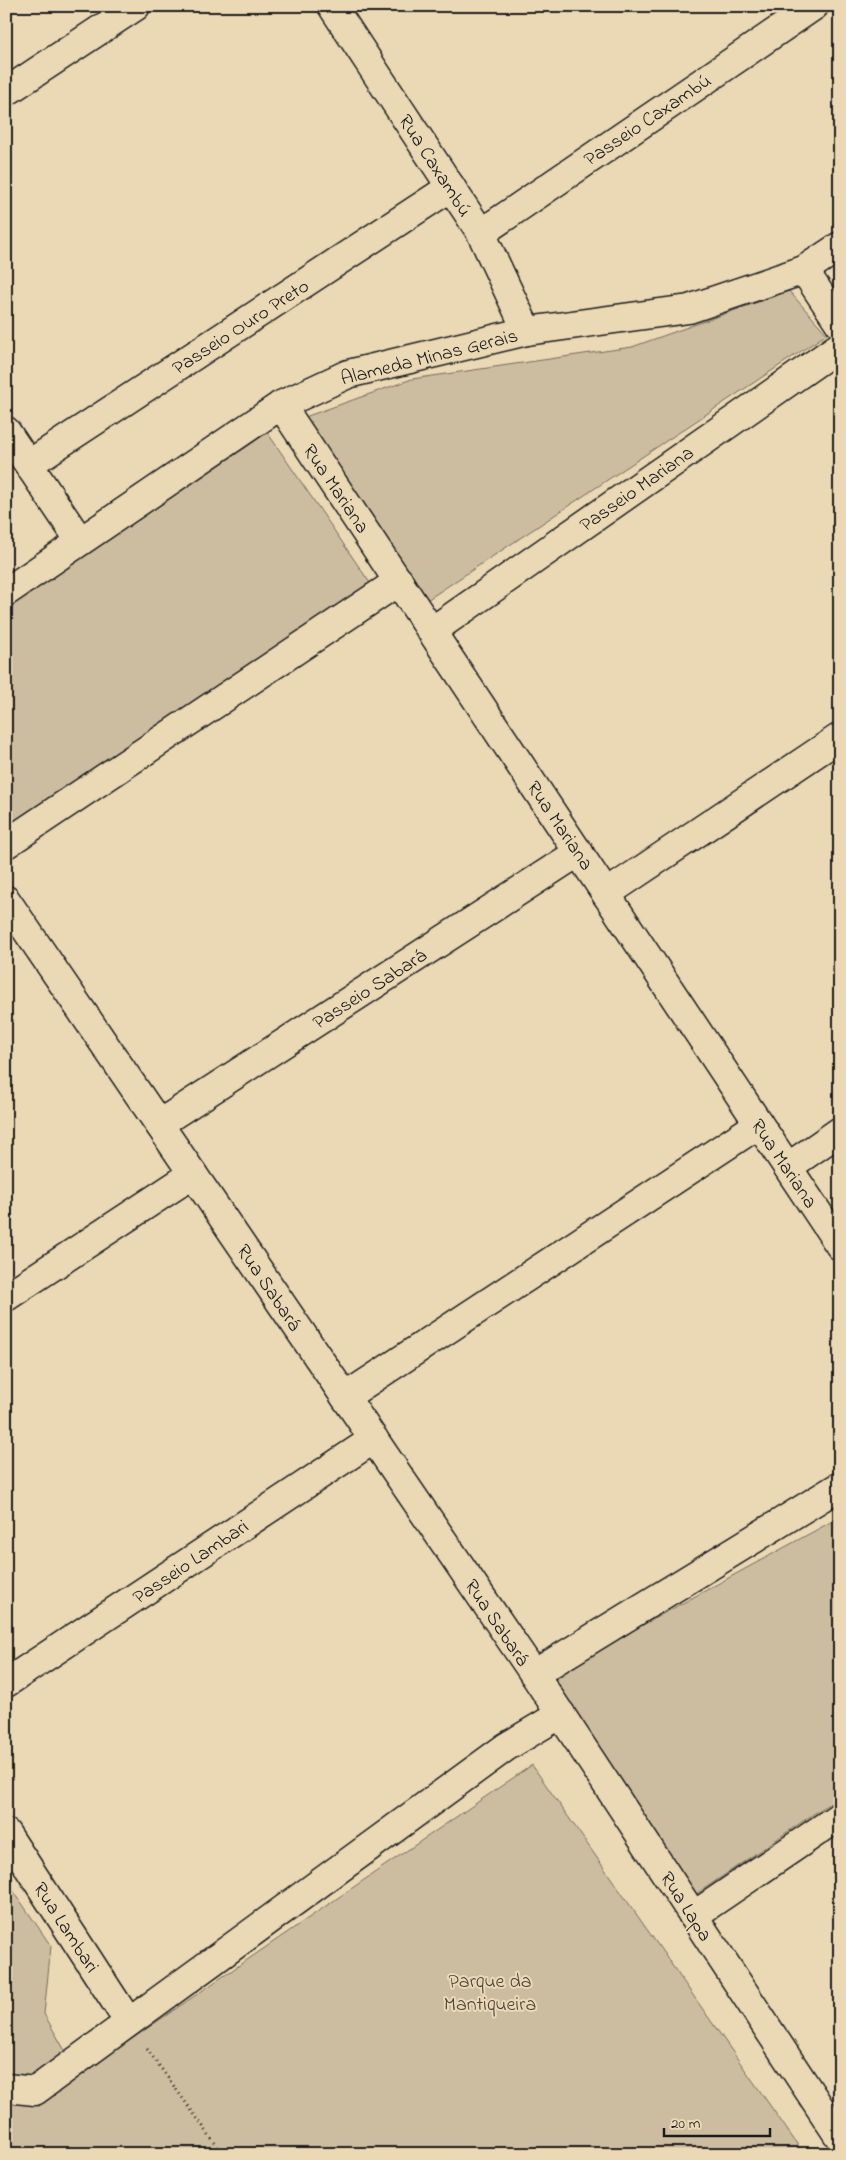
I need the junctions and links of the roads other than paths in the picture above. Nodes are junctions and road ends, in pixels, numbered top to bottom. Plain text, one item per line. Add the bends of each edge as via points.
1 (136, 6) edge
2 (332, 6) edge
3 (814, 6) edge
4 (6, 92) edge
5 (451, 187) junction
6 (480, 233) junction
7 (840, 246) edge
8 (804, 270) junction
9 (840, 324) edge
10 (527, 331) junction
11 (840, 346) edge
12 (281, 405) junction
13 (6, 430) edge
14 (29, 464) junction
15 (80, 542) junction
16 (398, 581) junction
17 (6, 592) edge
18 (432, 631) junction
19 (840, 737) edge
20 (6, 844) edge
21 (579, 852) junction
22 (606, 894) junction
23 (8, 906) edge
24 (159, 1124) junction
25 (759, 1124) junction
26 (840, 1131) edge
27 (788, 1167) junction
28 (193, 1174) junction
29 (840, 1246) edge
30 (6, 1297) edge
31 (345, 1398) junction
32 (374, 1439) junction
33 (840, 1486) edge
34 (534, 1674) junction
35 (6, 1683) edge
36 (560, 1714) junction
37 (840, 1816) edge
38 (6, 1834) edge
39 (694, 1916) junction
40 (128, 2021) junction
41 (6, 2088) edge
42 (840, 2138) edge

1 - 4 street
2 - 5 street, Rua Caxambú
3 - 6 street, Passeio Caxambú
5 - 6 street, Rua Caxambú
5 - 14 street, Passeio Ouro Preto
6 - 10 street, Rua Caxambú
7 - 8 street, Alameda Minas Gerais
8 - 9 street
8 - 10 street, Alameda Minas Gerais via 689,309
10 - 12 street, Alameda Minas Gerais via 348,374
11 - 18 street, Passeio Mariana
12 - 15 street, Alameda Minas Gerais
12 - 16 street, Rua Mariana
13 - 14 street
14 - 15 street
15 - 17 street, Alameda Minas Gerais
16 - 18 street, Rua Mariana
16 - 20 street
18 - 21 street, Rua Mariana
19 - 22 street
21 - 22 street, Rua Mariana
21 - 24 street, Passeio Sabará
22 - 25 street, Rua Mariana
23 - 24 street, Rua Sabará
24 - 28 street, Rua Sabará
25 - 27 street, Rua Mariana
25 - 31 street
26 - 27 street
27 - 29 street, Rua Mariana
28 - 30 street
28 - 31 street, Rua Sabará
31 - 32 street, Rua Sabará
32 - 34 street, Rua Sabará
32 - 35 street, Passeio Lambari
33 - 34 street
34 - 36 street, Rua Lapa
36 - 39 street, Rua Lapa
36 - 40 street via 506,1747
37 - 39 street
38 - 40 street, Rua Lambari
39 - 42 street, Rua Lapa
40 - 41 street via 35,2091

